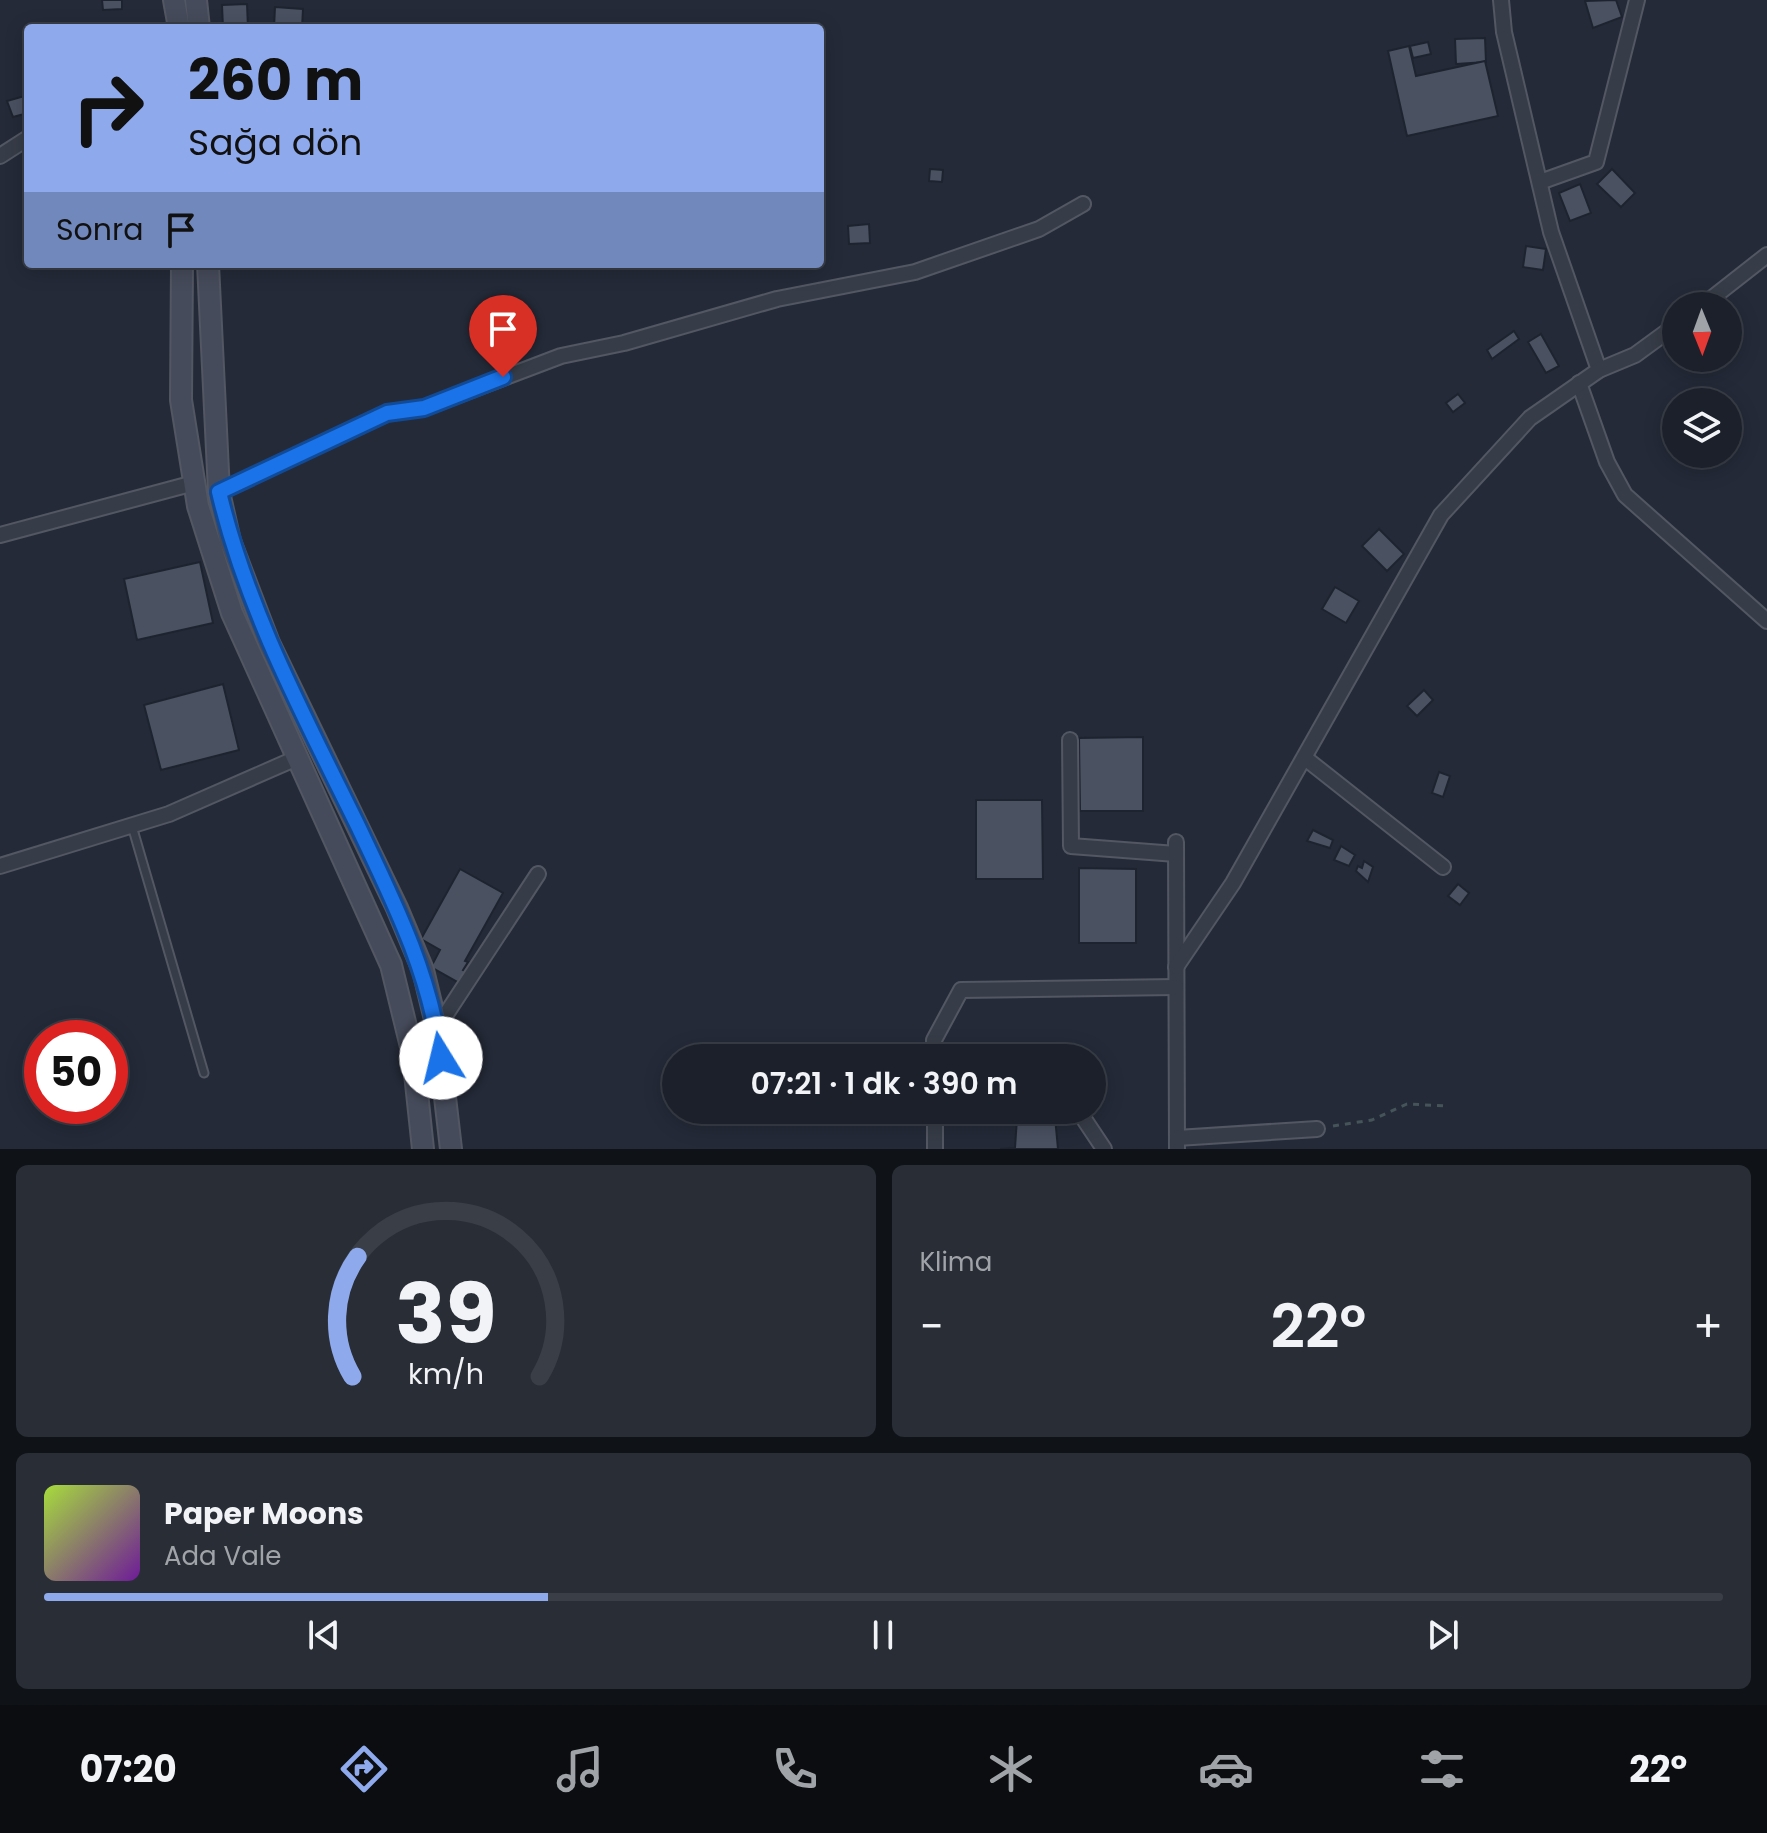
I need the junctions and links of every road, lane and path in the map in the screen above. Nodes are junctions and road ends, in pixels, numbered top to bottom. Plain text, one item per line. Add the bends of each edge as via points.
1 (174, 0) edge
2 (196, 0) edge
3 (1501, 0) edge
4 (1637, 0) edge
5 (178, 24) edge
6 (199, 24) edge
7 (24, 141) edge
8 (0, 156) edge
9 (1540, 182) junction
10 (1083, 204) dead end
11 (1767, 255) edge
12 (182, 268) edge
13 (208, 268) edge
14 (1720, 292) edge
15 (1662, 335) edge
16 (1599, 370) junction
17 (1579, 383) junction
18 (181, 400) junction
19 (212, 400) junction
20 (194, 483) junction
21 (219, 492) junction
22 (0, 535) edge
23 (1767, 621) edge
24 (1070, 740) dead end
25 (299, 757) junction
26 (1305, 758) junction
27 (132, 826) junction
28 (0, 866) edge
29 (1443, 867) dead end
30 (538, 874) dead end
31 (1176, 967) junction
32 (1176, 987) junction
33 (437, 1028) junction
34 (934, 1044) edge
35 (204, 1073) dead end
36 (1446, 1106) dead end
37 (935, 1124) edge
38 (1087, 1124) edge
39 (1317, 1129) joint
40 (1177, 1144) edge
41 (423, 1149) edge
42 (451, 1149) edge
43 (935, 1149) edge
44 (1104, 1149) edge

1 - 5 main road
2 - 6 main road
3 - 9 street
4 - 9 street via 1596,162
7 - 8 street
9 - 16 street via 1551,232
10 - 21 street via 1039,229 915,272 777,299 561,356 424,408 387,413
11 - 14 street
12 - 18 main road
13 - 19 main road
15 - 16 street via 1635,355
16 - 17 street
17 - 23 street via 1607,462 1625,495
17 - 26 street via 1530,418 1441,515
18 - 19 main road
18 - 20 main road
19 - 21 main road
20 - 22 street
20 - 25 main road via 232,613
21 - 33 main road via 230,541 269,643 397,908 423,970
24 - 31 street via 1071,846 1176,848
25 - 27 street
25 - 41 main road via 391,965 413,1055
26 - 29 street
26 - 31 street via 1233,883
27 - 28 street
27 - 35 lane
30 - 33 street
31 - 32 street
32 - 34 street via 961,990
32 - 40 street
33 - 42 main road
36 - 39 path via 1407,1104 1372,1120
37 - 43 street
38 - 44 street
39 - 40 street

